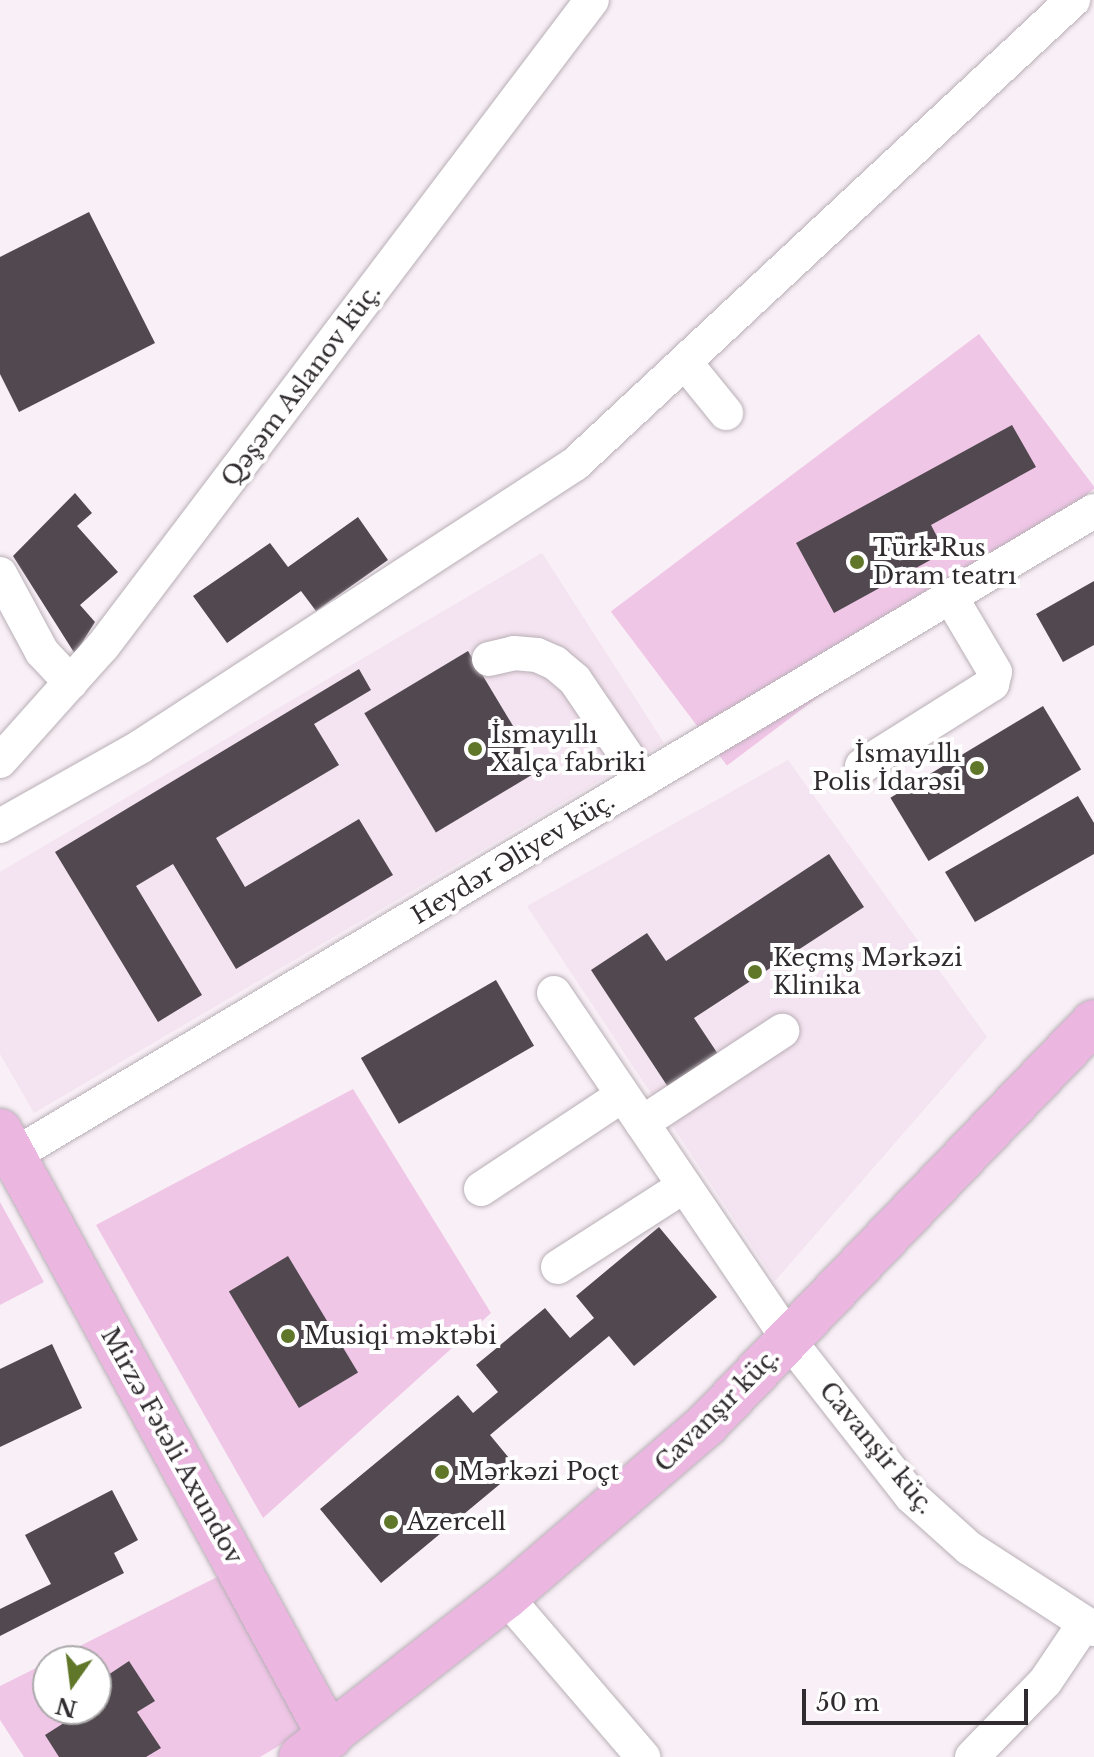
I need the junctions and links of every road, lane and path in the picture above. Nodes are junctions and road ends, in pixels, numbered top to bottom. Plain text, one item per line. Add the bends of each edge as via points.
1 (592, 0) edge
2 (1073, 0) edge
3 (687, 365) junction
4 (726, 413) dead end
5 (1094, 511) edge
6 (0, 574) edge
7 (950, 596) junction
8 (489, 659) dead end
9 (71, 683) junction
10 (0, 761) edge
11 (862, 766) dead end
12 (643, 780) junction
13 (0, 826) edge
14 (554, 993) dead end
15 (1094, 1022) edge
16 (782, 1031) dead end
17 (623, 1095) junction
18 (642, 1123) junction
19 (7, 1143) edge
20 (684, 1186) junction
21 (481, 1189) dead end
22 (558, 1267) dead end
23 (788, 1339) junction
24 (506, 1597) junction
25 (1089, 1626) edge
26 (324, 1750) edge
27 (643, 1757) edge
28 (972, 1757) edge

1 - 9 street, Qəşəm Aslanov küç.
2 - 3 street
3 - 4 street
3 - 13 street via 575,464 516,506 140,747
5 - 7 street, Heydər Əliyev küç.
6 - 9 street via 42,652
7 - 11 street via 995,672 992,684
7 - 12 street, Heydər Əliyev küç.
8 - 12 street via 514,653 555,663 575,680
9 - 10 street, Qəşəm Aslanov küç.
12 - 19 street, Heydər Əliyev küç.
14 - 17 street, Cavanşir küç.
15 - 23 main road, Cavanşır küç.
16 - 18 street
17 - 18 street, Cavanşir küç.
17 - 21 street
18 - 20 street, Cavanşir küç.
19 - 26 main road, Mirzə Fətəli Axundov
20 - 22 street
20 - 23 street, Cavanşir küç.
23 - 24 main road, Cavanşır küç. via 649,1478
23 - 25 street, Cavanşir küç. via 932,1517
24 - 26 main road, Cavanşır küç.
24 - 27 street
25 - 28 street via 1045,1682

